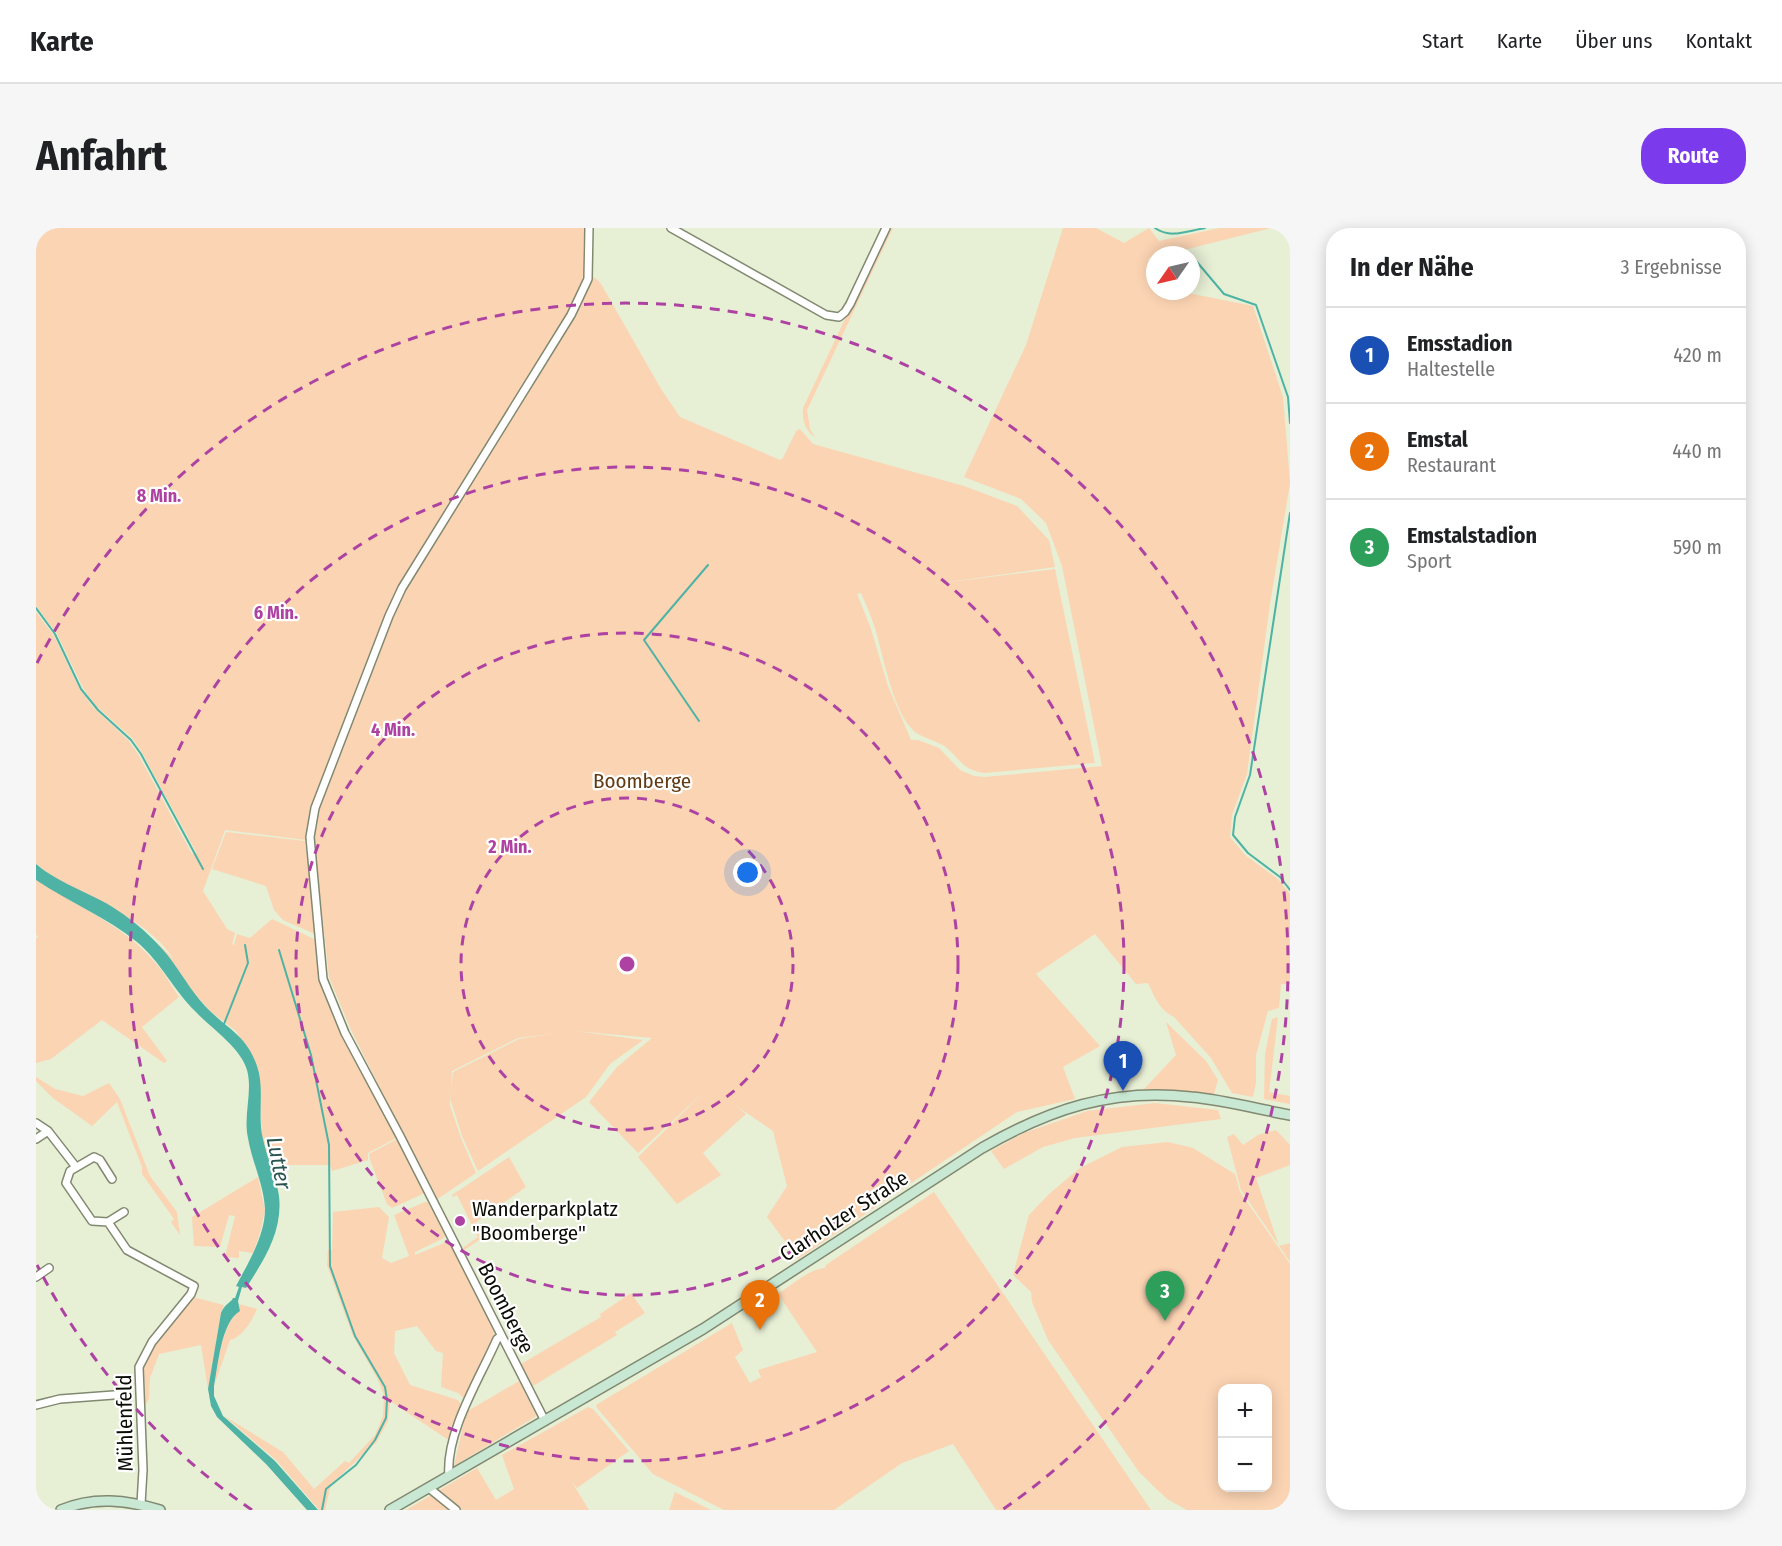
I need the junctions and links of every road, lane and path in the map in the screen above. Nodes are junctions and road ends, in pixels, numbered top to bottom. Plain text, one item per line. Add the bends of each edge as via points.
1 (589, 228) edge
2 (671, 228) edge
3 (885, 228) edge
4 (1290, 1115) edge
5 (36, 1123) edge
6 (48, 1131) junction
7 (36, 1139) edge
8 (76, 1167) junction
9 (112, 1179) dead end
10 (124, 1212) dead end
11 (108, 1222) junction
12 (49, 1268) dead end
13 (36, 1277) edge
14 (501, 1336) junction
15 (127, 1394) dead end
16 (36, 1405) edge
17 (545, 1421) junction
18 (449, 1476) junction
19 (429, 1488) junction
20 (141, 1504) junction
21 (61, 1510) edge
22 (160, 1510) edge
23 (390, 1510) edge
24 (456, 1510) edge

1 - 14 street, Boomberge via 586,286 402,588 315,808 310,837 323,979 345,1033
2 - 3 street via 826,315 838,317 850,304
4 - 17 street, Clarholzer Straße via 1226,1101 1156,1094 1089,1102 1020,1126 712,1323
5 - 6 street
6 - 7 street
6 - 8 street
8 - 9 street via 97,1158
8 - 11 street via 66,1183 92,1221
10 - 11 street
11 - 20 street, Mühlenfeld via 127,1250 194,1286 152,1342 139,1367
12 - 13 street
14 - 17 street, Boomberge
14 - 18 street via 466,1402 448,1464
15 - 16 street, Mühlenfeld via 60,1399
17 - 18 street, Clarholzer Straße
18 - 19 street, Clarholzer Straße
19 - 23 street, Clarholzer Straße
19 - 24 street
20 - 21 street via 114,1500
20 - 22 street

